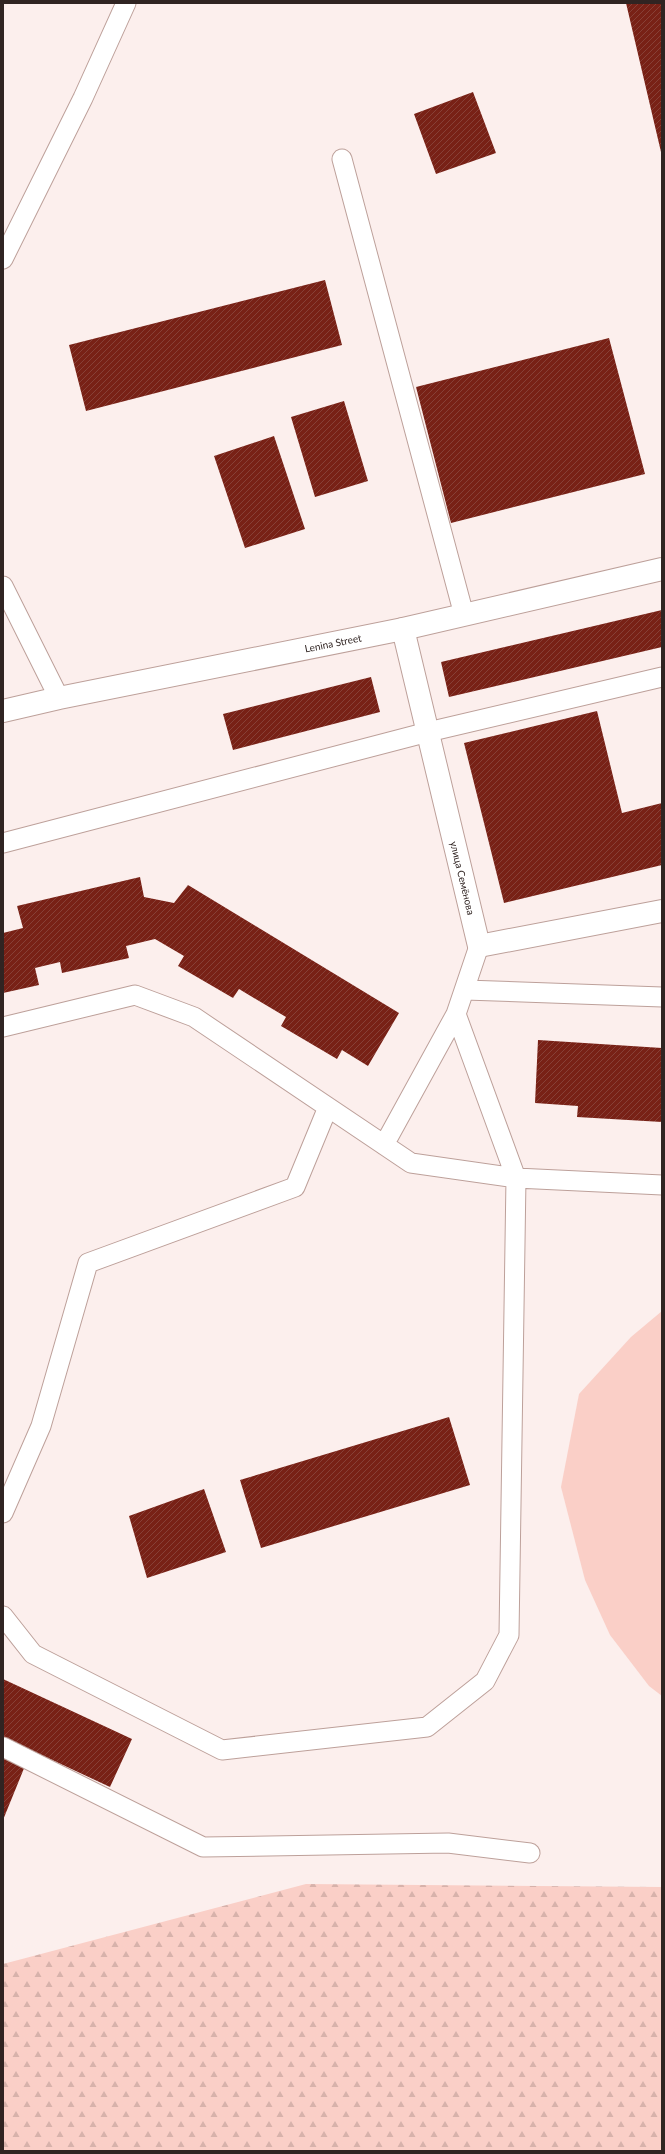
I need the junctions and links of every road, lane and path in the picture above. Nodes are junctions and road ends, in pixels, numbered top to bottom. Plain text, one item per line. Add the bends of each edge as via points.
1 (126, 3) edge
2 (342, 159) dead end
3 (3, 260) edge
4 (662, 569) edge
5 (3, 586) edge
6 (464, 615) junction
7 (403, 629) junction
8 (662, 677) edge
9 (59, 698) junction
10 (3, 711) edge
11 (428, 732) junction
12 (3, 843) edge
13 (662, 911) edge
14 (479, 946) junction
15 (465, 990) junction
16 (662, 996) edge
17 (456, 1014) junction
18 (3, 1027) edge
19 (328, 1107) junction
20 (384, 1145) junction
21 (516, 1178) junction
22 (662, 1185) edge
23 (3, 1513) edge
24 (3, 1616) edge
25 (3, 1747) edge
26 (530, 1853) dead end

1 - 3 lane via 83,98
2 - 6 lane
4 - 6 main road, Lenina Street
5 - 9 lane
6 - 7 main road, Lenina Street
7 - 9 main road, Lenina Street
7 - 11 main road, улица Семёнова
8 - 11 lane
9 - 10 main road, Lenina Street
11 - 12 lane
11 - 14 main road, улица Семёнова
13 - 14 main road
14 - 15 lane
15 - 16 lane
15 - 17 lane
17 - 20 lane
17 - 21 lane
18 - 19 lane via 135,995 194,1017
19 - 20 lane
19 - 23 lane via 295,1187 88,1263 41,1426
20 - 21 lane via 410,1163
21 - 22 lane
21 - 24 lane via 509,1635 485,1681 427,1727 222,1750 33,1654
25 - 26 lane via 203,1847 448,1843

